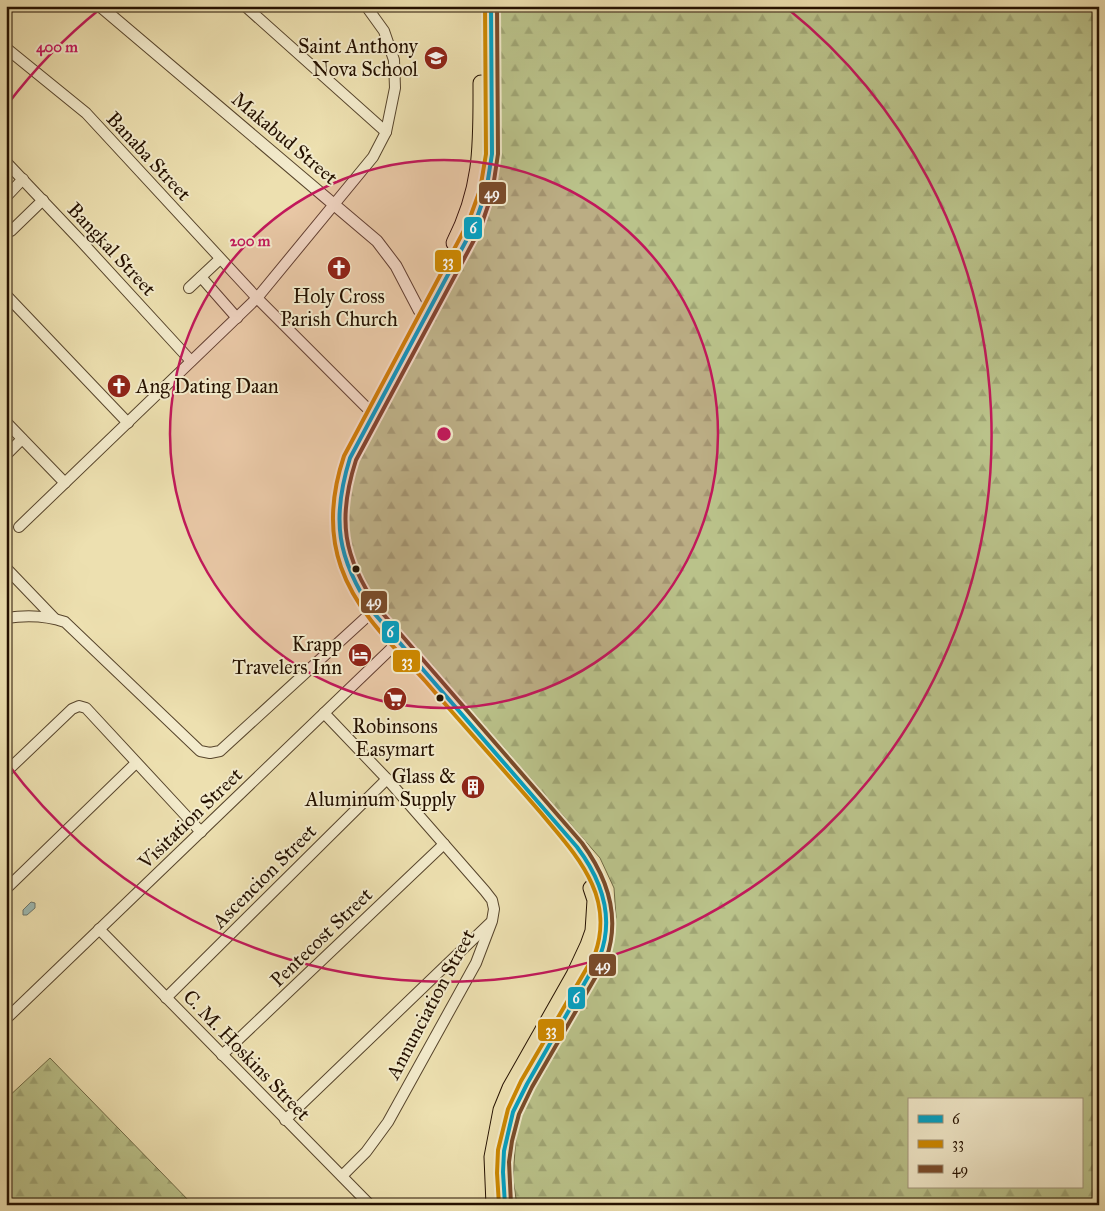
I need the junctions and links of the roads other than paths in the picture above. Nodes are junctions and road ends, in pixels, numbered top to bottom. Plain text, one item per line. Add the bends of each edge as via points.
1 (100, 6) edge
2 (245, 6) edge
3 (366, 6) edge
4 (482, 6) edge
5 (491, 6) edge
6 (6, 48) edge
7 (386, 132) junction
8 (6, 162) edge
9 (23, 179) junction
10 (6, 197) edge
11 (44, 200) junction
12 (335, 205) junction
13 (11, 231) dead end
14 (220, 259) junction
15 (201, 277) junction
16 (189, 288) dead end
17 (6, 295) edge
18 (257, 298) junction
19 (422, 314) junction
20 (237, 318) junction
21 (191, 361) junction
22 (371, 409) junction
23 (6, 422) edge
24 (128, 423) junction
25 (22, 439) junction
26 (6, 455) edge
27 (65, 483) junction
28 (19, 527) dead end
29 (6, 568) edge
30 (368, 614) junction
31 (6, 618) edge
32 (54, 618) junction
33 (394, 645) junction
34 (324, 713) junction
35 (136, 764) junction
36 (6, 772) edge
37 (387, 779) junction
38 (201, 832) junction
39 (444, 844) junction
40 (6, 889) edge
41 (492, 921) junction
42 (100, 929) junction
43 (166, 998) junction
44 (6, 1019) edge
45 (222, 1055) junction
46 (286, 1120) junction
47 (342, 1176) junction
48 (370, 1205) edge
49 (494, 1205) edge
50 (505, 1205) edge

1 - 12 street, Makabud Street
2 - 7 street
3 - 7 street via 384,32 394,60 395,88
4 - 19 main road via 481,155 475,188 464,222
5 - 19 main road via 492,154 486,192 474,226
6 - 14 street, Banaba Street via 86,114
7 - 12 street via 373,157
8 - 9 street, Bangkal Street
9 - 10 street
9 - 11 street, Bangkal Street
11 - 13 street
11 - 21 street, Bangkal Street
12 - 18 street
12 - 19 street, Makabud Street via 387,252
14 - 15 street
14 - 18 street, Banaba Street
15 - 16 street
15 - 20 street
17 - 24 street
18 - 20 street
18 - 22 street, Banaba Street
19 - 22 main road
20 - 21 street
21 - 24 street
22 - 30 main road via 345,473 339,518 346,564
23 - 25 street
24 - 27 street
25 - 26 street
25 - 27 street
27 - 28 street
29 - 32 street
30 - 32 street via 220,751 210,753 200,751 79,634 65,622
30 - 33 main road
31 - 32 street via 26,615
33 - 34 street, Visitation Street
33 - 49 main road via 570,853 581,868 595,900 593,931 581,960 501,1110 492,1157
33 - 50 main road via 577,846 590,863 604,899 606,935 602,950 511,1118 502,1157
34 - 37 street, Annunciation Street
34 - 38 street, Visitation Street
35 - 36 street via 86,708 79,706 72,708
35 - 38 street
35 - 40 street
37 - 39 street, Annunciation Street
37 - 43 street, Ascencion Street
38 - 42 street, Visitation Street
39 - 41 street, Annunciation Street via 492,900
39 - 45 street, Pentecost Street
41 - 46 street
41 - 47 street, Annunciation Street via 476,963 388,1122 366,1152
42 - 43 street, C. M. Hoskins Street
42 - 44 street, Visitation Street
43 - 45 street, C. M. Hoskins Street
45 - 46 street, C. M. Hoskins Street
46 - 47 street, C. M. Hoskins Street
47 - 48 street, C. M. Hoskins Street

